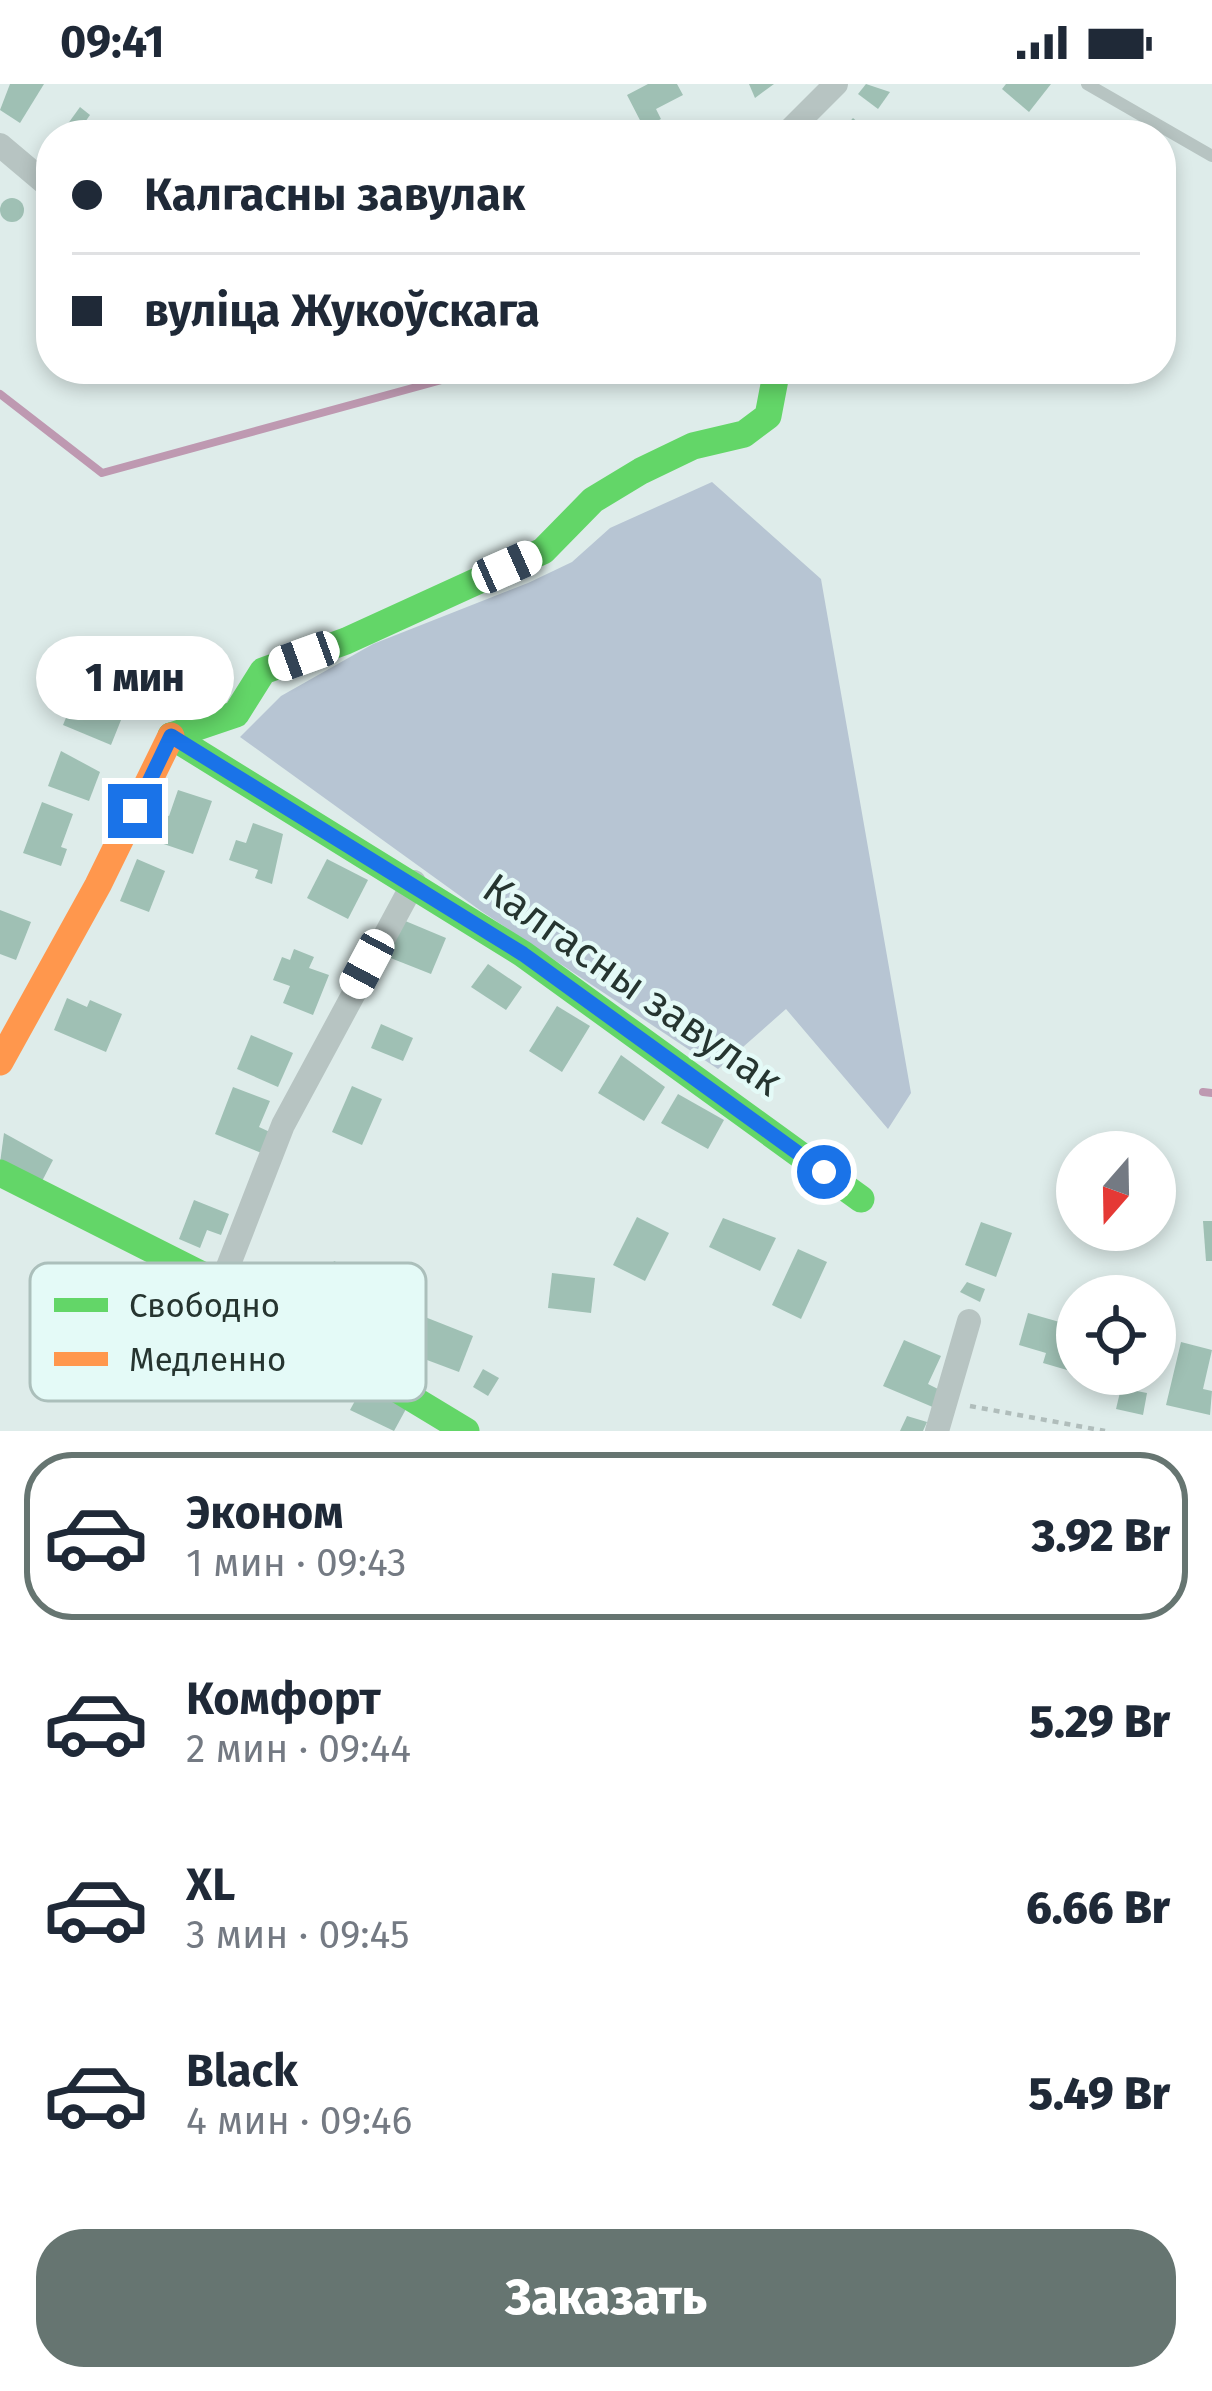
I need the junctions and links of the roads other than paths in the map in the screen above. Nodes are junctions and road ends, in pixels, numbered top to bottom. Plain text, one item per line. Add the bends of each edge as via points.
1 (836, 84) edge
2 (1087, 84) edge
3 (800, 120) edge
4 (1150, 120) edge
5 (1176, 135) edge
6 (0, 145) edge
7 (1212, 156) edge
8 (36, 175) edge
9 (774, 384) edge
10 (171, 736) junction
11 (414, 882) junction
12 (0, 1062) edge
13 (0, 1174) edge
14 (861, 1199) dead end
15 (187, 1263) edge
16 (229, 1263) edge
17 (969, 1321) dead end
18 (420, 1401) edge
19 (466, 1431) edge
20 (937, 1431) edge

1 - 3 street
2 - 4 lane
5 - 7 lane
6 - 8 street
9 - 10 street via 768,416 744,434 641,471 593,500 543,551 263,671 236,714
10 - 11 street, Калгасны завулак
10 - 12 street
11 - 14 street, Калгасны завулак
11 - 16 street via 283,1124
13 - 15 street
17 - 20 street
18 - 19 street

